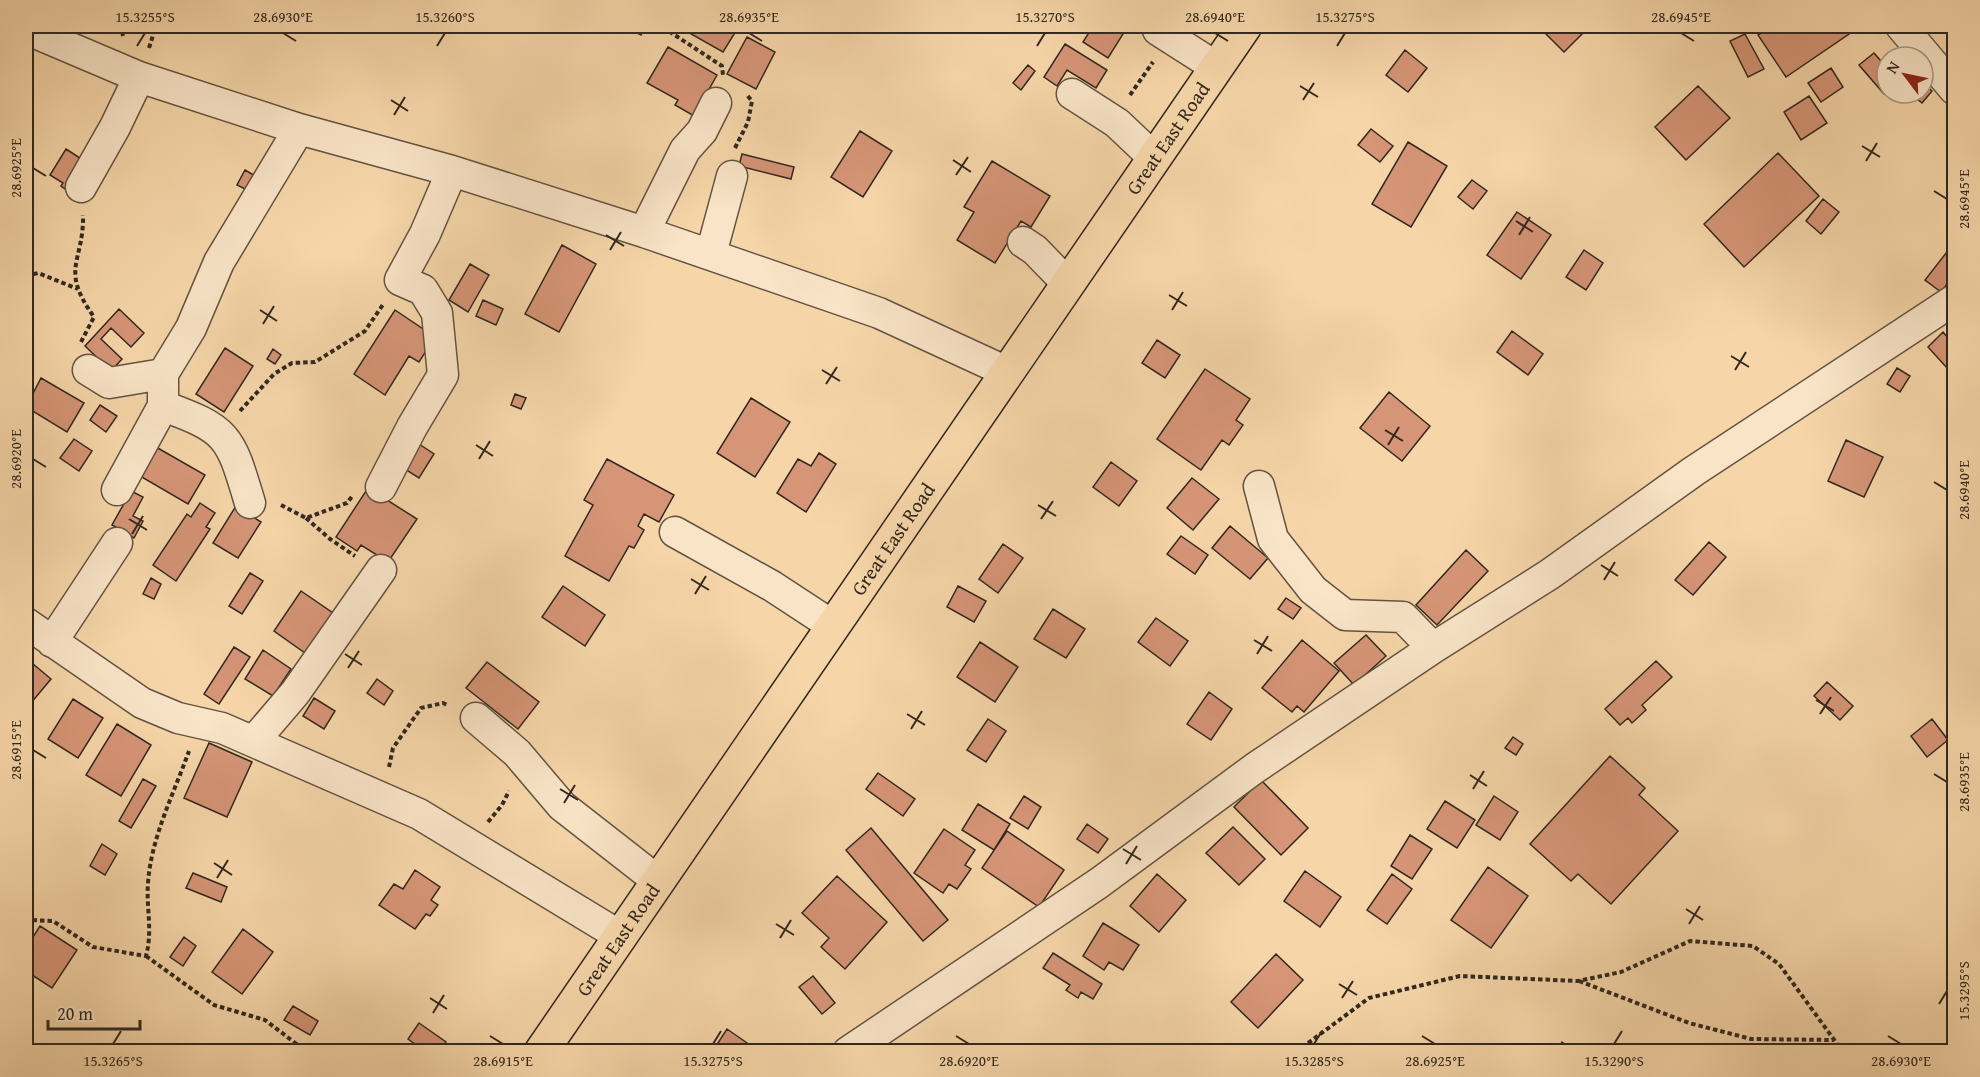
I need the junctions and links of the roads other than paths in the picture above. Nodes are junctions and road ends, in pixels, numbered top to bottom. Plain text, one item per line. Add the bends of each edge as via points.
1 (1245, 26) edge
2 (1901, 26) edge
3 (26, 29) edge
4 (1163, 33) road end
5 (1216, 68) junction
6 (139, 77) junction
7 (1954, 89) edge
8 (1072, 94) dead end
9 (716, 103) road end
10 (299, 129) junction
11 (1154, 158) junction
12 (452, 171) junction
13 (732, 176) dead end
14 (81, 187) road end
15 (644, 232) junction
16 (1023, 242) dead end
17 (711, 254) junction
18 (1068, 284) junction
19 (1954, 300) edge
20 (88, 370) road end
21 (1007, 372) junction
22 (163, 374) junction
23 (163, 406) junction
24 (1259, 486) dead end
25 (381, 487) road end
26 (117, 490) dead end
27 (250, 503) road end
28 (675, 532) dead end
29 (117, 543) dead end
30 (381, 570) road end
31 (26, 623) edge
32 (833, 626) junction
33 (52, 642) junction
34 (1433, 648) junction
35 (476, 718) road end
36 (254, 741) junction
37 (658, 881) junction
38 (620, 936) junction
39 (541, 1052) edge
40 (848, 1052) edge

1 - 5 highway, Great East Road
2 - 7 street
3 - 6 street
4 - 5 street
5 - 11 highway, Great East Road
6 - 10 street
6 - 14 street
8 - 11 street via 1111,119
9 - 15 street via 702,131 686,150
10 - 12 street
10 - 22 street via 219,262 191,328
11 - 18 highway, Great East Road
12 - 15 street
12 - 25 street via 400,280 423,290 437,313 443,375
13 - 17 street
15 - 17 street
16 - 18 street
17 - 21 street via 879,313
18 - 21 highway, Great East Road
19 - 34 street via 1694,471 1550,574
20 - 22 street via 109,383
21 - 32 highway, Great East Road
22 - 23 street
23 - 26 street
23 - 27 street via 216,428 235,454
24 - 34 street via 1273,539 1313,590 1345,615 1403,617
28 - 32 street via 772,586
29 - 33 street
30 - 36 street via 294,693
31 - 33 street
32 - 37 highway, Great East Road
33 - 36 street via 142,703
34 - 40 street via 1255,768 1099,883
35 - 37 street via 525,762 562,806
36 - 38 street via 419,814
37 - 38 highway, Great East Road
38 - 39 highway, Great East Road

